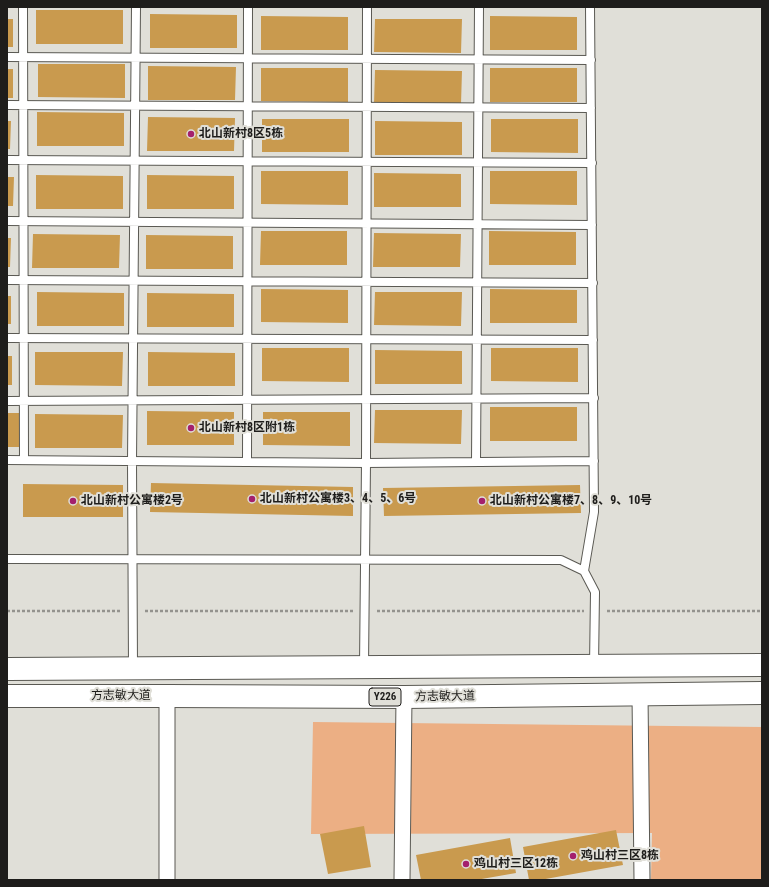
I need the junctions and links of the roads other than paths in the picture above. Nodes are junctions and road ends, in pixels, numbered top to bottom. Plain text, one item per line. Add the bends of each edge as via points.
1 (23, 7) edge
2 (136, 7) edge
3 (248, 7) edge
4 (367, 7) edge
5 (479, 7) edge
6 (590, 7) edge
7 (7, 57) edge
8 (23, 57) junction
9 (135, 58) junction
10 (248, 58) junction
11 (367, 59) junction
12 (479, 60) junction
13 (591, 60) junction
14 (7, 105) edge
15 (23, 105) junction
16 (135, 106) junction
17 (248, 106) junction
18 (367, 107) junction
19 (478, 108) junction
20 (591, 108) junction
21 (7, 160) edge
22 (23, 160) junction
23 (134, 160) junction
24 (248, 161) junction
25 (367, 162) junction
26 (478, 162) junction
27 (592, 163) junction
28 (7, 221) edge
29 (24, 222) junction
30 (134, 222) junction
31 (247, 223) junction
32 (367, 224) junction
33 (478, 224) junction
34 (592, 225) junction
35 (7, 280) edge
36 (24, 280) junction
37 (133, 280) junction
38 (247, 281) junction
39 (367, 282) junction
40 (477, 282) junction
41 (593, 283) junction
42 (7, 338) edge
43 (24, 338) junction
44 (133, 338) junction
45 (247, 339) junction
46 (367, 339) junction
47 (477, 340) junction
48 (593, 340) junction
49 (594, 398) junction
50 (476, 399) junction
51 (247, 400) junction
52 (366, 400) junction
53 (7, 401) edge
54 (24, 401) junction
55 (132, 401) junction
56 (7, 460) edge
57 (24, 460) junction
58 (132, 461) junction
59 (594, 461) junction
60 (247, 462) junction
61 (476, 462) junction
62 (366, 463) junction
63 (7, 559) edge
64 (133, 559) junction
65 (365, 560) junction
66 (584, 571) junction
67 (762, 665) edge
68 (594, 667) junction
69 (364, 668) junction
70 (7, 669) edge
71 (133, 669) junction
72 (762, 693) edge
73 (640, 694) junction
74 (7, 696) edge
75 (167, 696) junction
76 (404, 697) junction
77 (639, 879) edge
78 (167, 880) edge
79 (402, 880) edge

1 - 8 lane
2 - 9 lane
3 - 10 lane
4 - 11 lane
5 - 12 lane
6 - 13 lane
7 - 8 lane
8 - 9 lane
8 - 15 lane
9 - 10 lane
9 - 16 lane
10 - 11 lane
10 - 17 lane
11 - 12 lane
11 - 18 lane
12 - 13 lane
12 - 19 lane
13 - 20 lane
14 - 15 lane
15 - 16 lane
15 - 22 lane
16 - 17 lane
16 - 23 lane
17 - 18 lane
17 - 24 lane
18 - 19 lane
18 - 25 lane
19 - 20 lane
19 - 26 lane
20 - 27 lane
21 - 22 lane
22 - 23 lane
22 - 29 lane
23 - 24 lane
23 - 30 lane
24 - 25 lane
24 - 31 lane
25 - 26 lane
25 - 32 lane
26 - 27 lane
26 - 33 lane
27 - 34 lane
28 - 29 lane
29 - 30 lane
29 - 36 lane
30 - 31 lane
30 - 37 lane
31 - 32 lane
31 - 38 lane
32 - 33 lane
32 - 39 lane
33 - 34 lane
33 - 40 lane
34 - 41 lane
35 - 36 lane
36 - 37 lane
36 - 43 lane
37 - 38 lane
37 - 44 lane
38 - 39 lane
38 - 45 lane
39 - 40 lane
39 - 46 lane
40 - 41 lane
40 - 47 lane
41 - 48 lane
42 - 43 lane
43 - 44 lane
43 - 54 lane
44 - 45 lane
44 - 55 lane
45 - 46 lane
45 - 51 lane
46 - 47 lane
46 - 52 lane
47 - 48 lane
47 - 50 lane
48 - 49 lane
49 - 50 lane
49 - 59 lane
50 - 52 lane
50 - 61 lane
51 - 52 lane
51 - 55 lane
51 - 60 lane
52 - 62 lane
53 - 54 lane
54 - 55 lane
54 - 57 lane
55 - 58 lane
56 - 57 lane
57 - 58 lane
58 - 60 lane
58 - 64 lane
59 - 61 lane
59 - 66 lane via 594,512
60 - 62 lane
61 - 62 lane
62 - 65 lane
63 - 64 lane
64 - 65 lane
64 - 71 lane
65 - 66 lane via 561,560
65 - 69 lane
66 - 68 lane via 595,592
67 - 68 main road
68 - 69 main road
69 - 71 main road
70 - 71 main road
72 - 73 main road, 方志敏大道 / Y226
73 - 76 main road, 方志敏大道 / Y226
73 - 77 street
74 - 75 main road, 方志敏大道 / Y226
75 - 76 main road, 方志敏大道 / Y226
75 - 78 street
76 - 79 street

